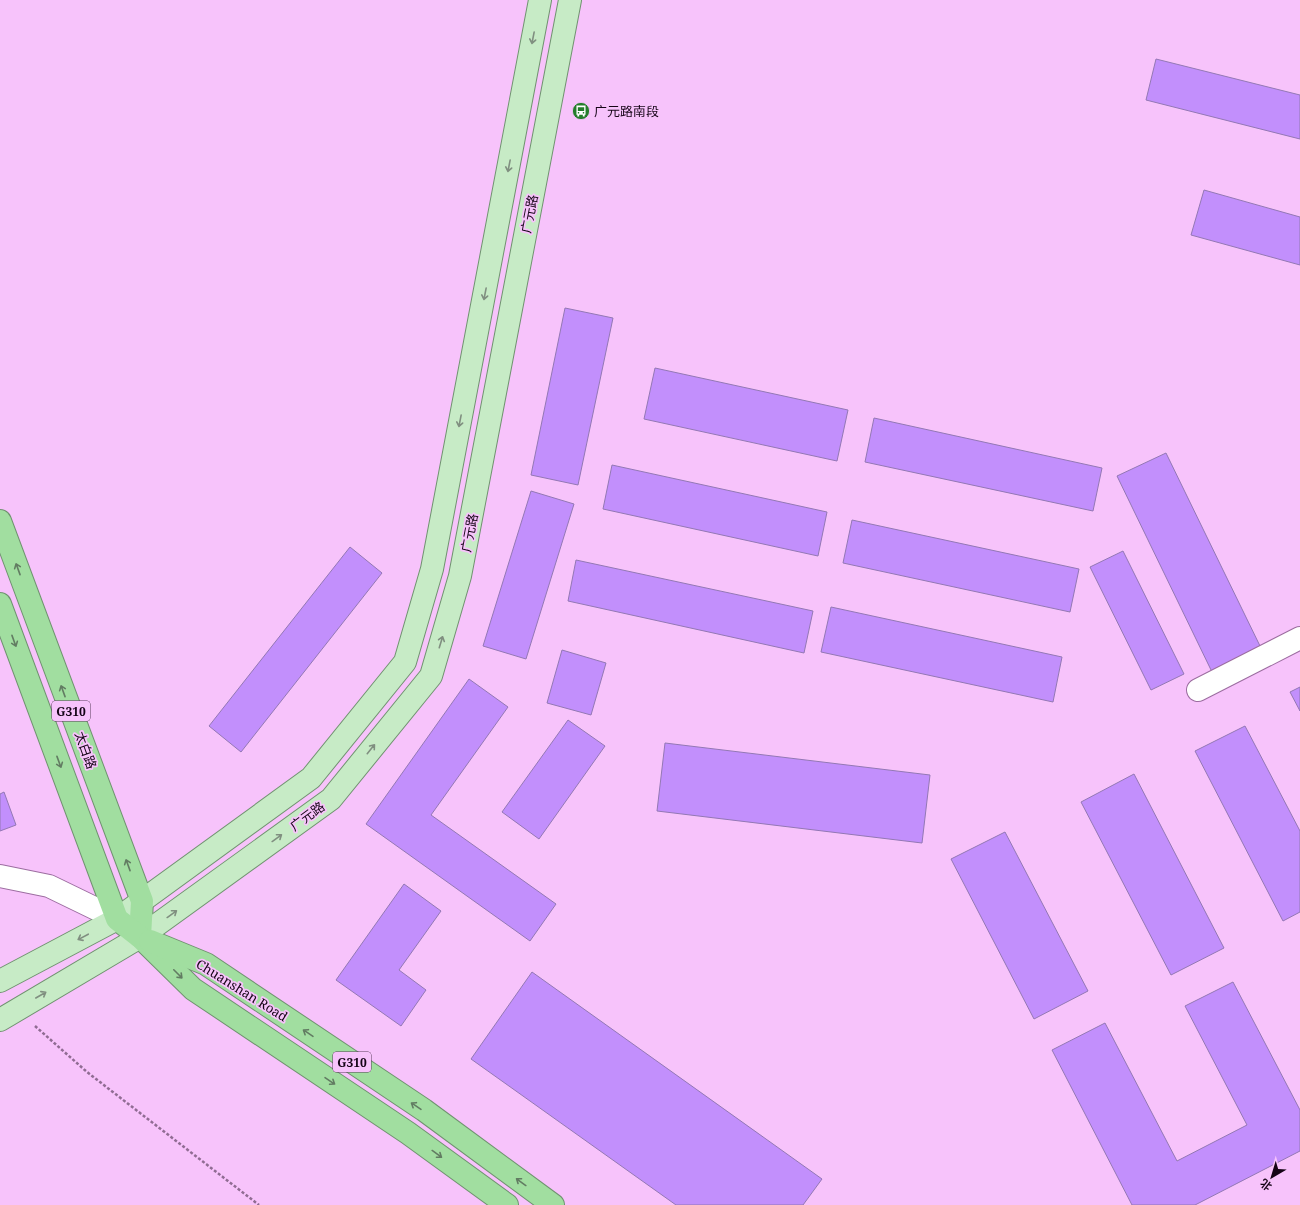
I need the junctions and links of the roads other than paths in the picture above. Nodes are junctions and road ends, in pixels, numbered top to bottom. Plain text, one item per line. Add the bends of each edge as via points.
1 (540, 0) edge
2 (570, 0) edge
3 (0, 521) edge
4 (0, 604) edge
5 (1300, 638) edge
6 (1198, 690) dead end
7 (0, 876) edge
8 (142, 901) junction
9 (117, 919) junction
10 (140, 937) junction
11 (0, 981) edge
12 (8, 1015) edge
13 (507, 1205) edge
14 (553, 1205) edge

1 -> 8 main road via 432,569 405,662 311,778
10 -> 2 main road, 广元路 via 331,799 431,676 460,576
8 -> 3 highway, 太白路 / G310
4 -> 9 highway, G310
5 - 6 street
7 - 9 street via 49,886
8 - 9 main road
8 - 10 highway, 太白路
9 - 10 highway, G310
9 -> 11 main road
12 -> 10 main road, 广元路
10 -> 13 highway, Chuanshan Road / G310 via 192,989 408,1133
14 -> 10 highway, Chuanshan Road / G310 via 424,1110 206,964

